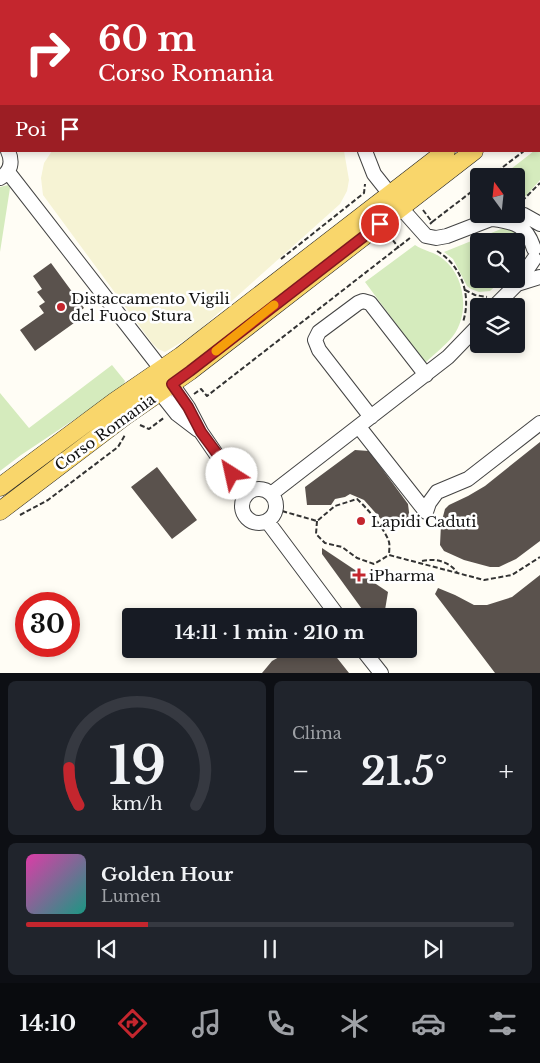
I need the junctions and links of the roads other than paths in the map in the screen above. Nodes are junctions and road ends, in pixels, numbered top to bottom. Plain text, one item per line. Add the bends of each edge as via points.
1 (8, 152) edge
2 (365, 152) edge
3 (445, 152) edge
4 (472, 152) edge
5 (4, 175) edge
6 (395, 201) junction
7 (525, 216) edge
8 (480, 223) edge
9 (514, 223) edge
10 (540, 224) edge
11 (537, 254) edge
12 (525, 273) edge
13 (540, 277) edge
14 (525, 282) edge
15 (513, 288) edge
16 (503, 298) edge
17 (470, 335) edge
18 (426, 375) junction
19 (160, 381) junction
20 (371, 418) junction
21 (540, 423) edge
22 (359, 427) junction
23 (0, 486) edge
24 (271, 494) junction
25 (246, 496) junction
26 (6, 515) edge
27 (267, 521) junction
28 (332, 608) edge
29 (369, 658) edge
30 (381, 673) edge

1 - 5 street via 11,162
2 - 6 street via 374,174
3 - 6 main road, Corso Romania
4 - 6 main road, Corso Romania
5 - 19 street
6 - 8 street via 426,236 447,236
6 - 19 main road, Corso Romania via 190,371
7 - 10 street
9 - 11 street via 523,228
11 - 12 street
13 - 14 street
15 - 16 street
17 - 18 street
18 - 20 street
18 - 20 street via 370,303 358,303 319,332 315,340 319,350
19 - 23 main road, Corso Romania via 114,402
19 - 25 street via 188,407 201,432
19 - 26 main road, Corso Romania via 125,416
20 - 22 street
21 - 22 street via 468,479 437,492 426,512
22 - 24 street
24 - 25 street via 257,490
24 - 27 street via 276,504 274,514
25 - 27 street via 242,507 247,519 257,523
27 - 28 street
29 - 30 street

